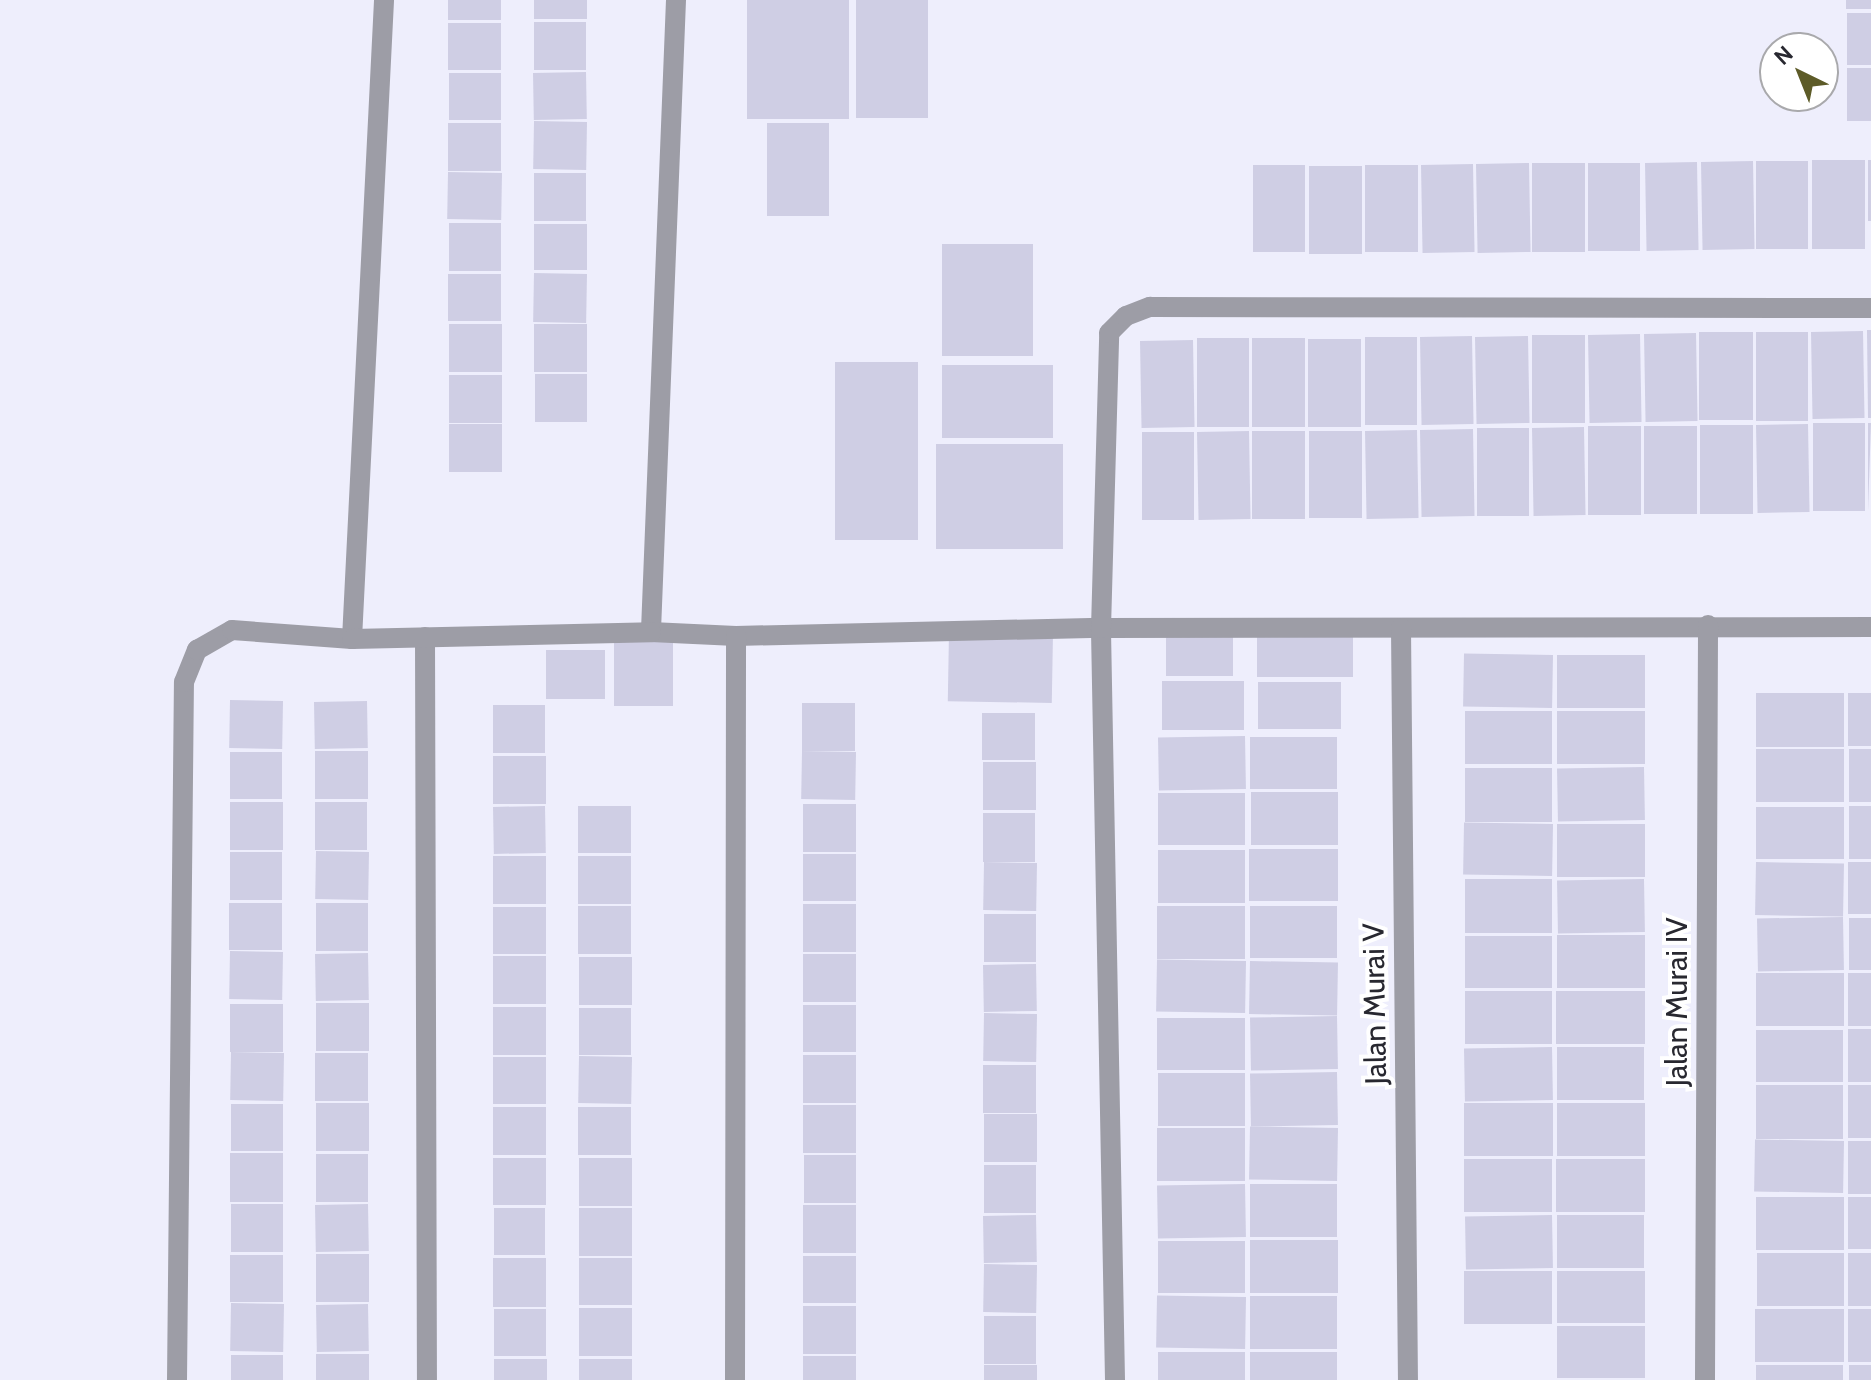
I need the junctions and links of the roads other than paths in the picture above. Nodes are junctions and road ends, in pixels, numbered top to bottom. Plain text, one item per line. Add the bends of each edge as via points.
1 (384, 0) edge
2 (676, 0) edge
3 (1871, 308) edge
4 (1708, 625) junction
5 (1871, 627) edge
6 (1101, 628) junction
7 (1401, 628) junction
8 (651, 632) junction
9 (736, 636) junction
10 (425, 637) junction
11 (352, 639) junction
12 (177, 1380) edge
13 (427, 1380) edge
14 (735, 1380) edge
15 (1115, 1380) edge
16 (1408, 1380) edge
17 (1705, 1380) edge

1 - 11 street
2 - 8 street
3 - 6 street via 1138,311 1109,333
4 - 5 street
4 - 7 street
4 - 17 street, Jalan Murai IV
6 - 7 street
6 - 9 street
6 - 15 street
7 - 16 street, Jalan Murai V
8 - 9 street
8 - 10 street
9 - 14 street
10 - 11 street
10 - 13 street
11 - 12 street via 232,630 197,650 184,682

